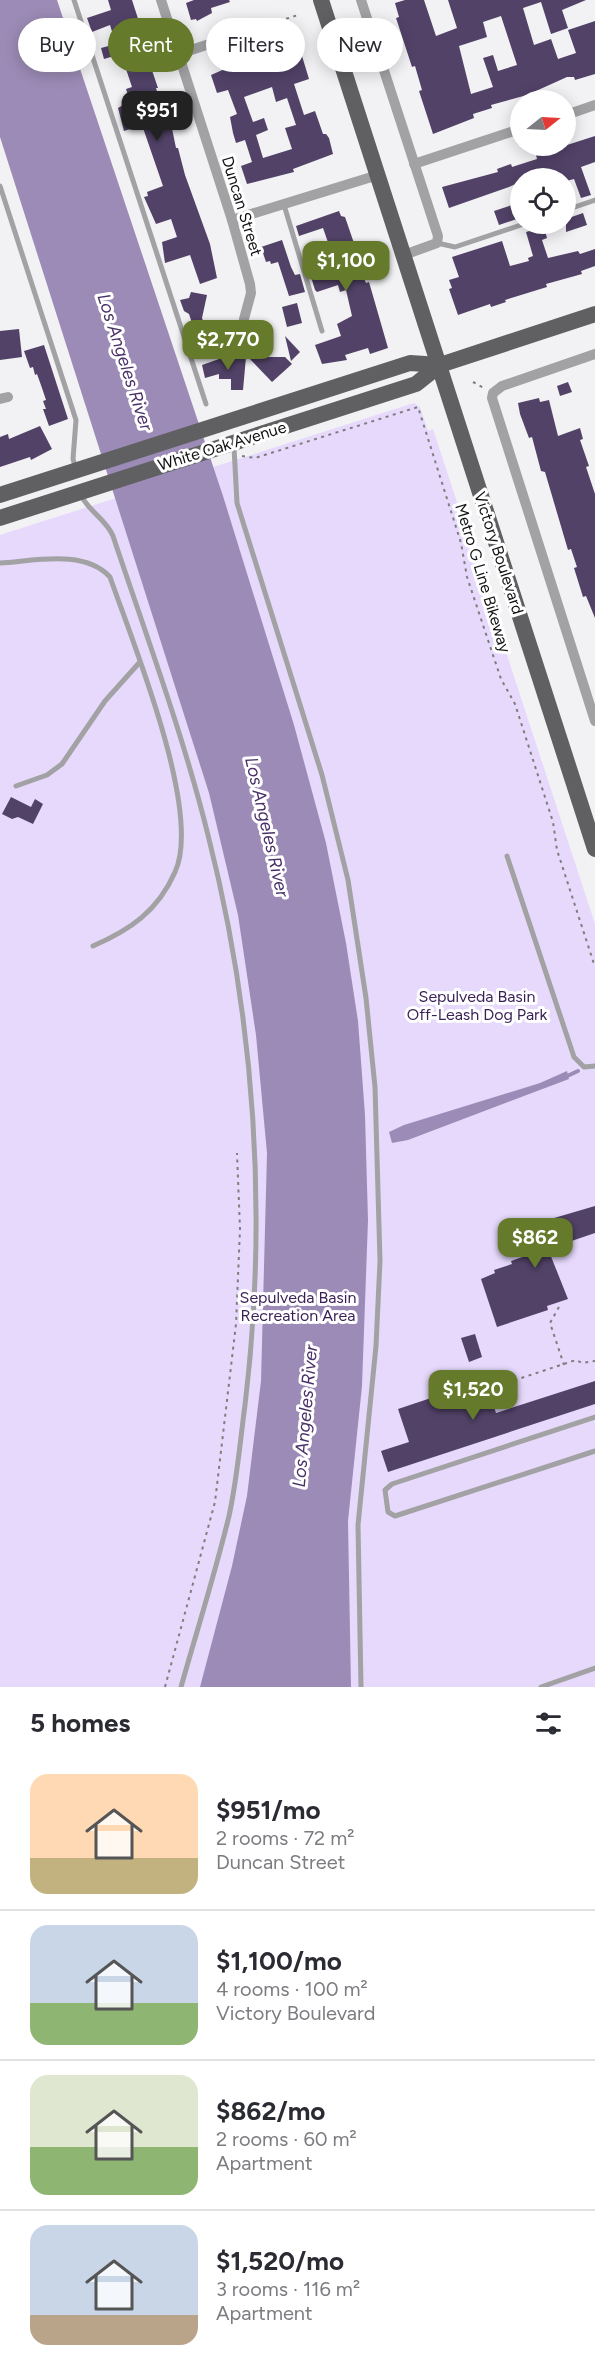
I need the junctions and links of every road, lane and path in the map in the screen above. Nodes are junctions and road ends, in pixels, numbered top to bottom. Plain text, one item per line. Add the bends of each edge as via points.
1 (74, 0) edge
2 (161, 0) edge
3 (321, 0) edge
4 (361, 0) edge
5 (298, 15) dead end
6 (167, 18) edge
7 (289, 18) edge
8 (185, 72) edge
9 (595, 105) edge
10 (576, 112) edge
11 (510, 132) edge
12 (414, 164) junction
13 (378, 175) junction
14 (0, 186) edge
15 (595, 200) edge
16 (284, 205) junction
17 (576, 207) edge
18 (232, 220) junction
19 (510, 228) edge
20 (437, 243) junction
21 (404, 255) junction
22 (595, 314) edge
23 (244, 319) joint
24 (322, 331) dead end
25 (188, 349) junction
26 (595, 354) edge
27 (440, 365) junction
28 (206, 405) dead end
29 (233, 447) junction
30 (81, 470) junction
31 (86, 489) junction
32 (0, 495) edge
33 (0, 518) edge
34 (0, 563) edge
35 (139, 663) junction
36 (595, 721) edge
37 (16, 786) dead end
38 (595, 849) edge
39 (507, 856) dead end
40 (93, 946) dead end
41 (595, 967) edge
42 (595, 1066) edge
43 (237, 1154) dead end
44 (559, 1307) dead end
45 (595, 1361) edge
46 (564, 1365) junction
47 (500, 1385) dead end
48 (595, 1417) edge
49 (595, 1451) edge
50 (595, 1668) edge
51 (165, 1687) edge
52 (181, 1687) edge
53 (361, 1687) edge
54 (541, 1687) edge

1 - 25 lane
2 - 6 street, Duncan Street
3 - 13 main road, Victory Boulevard
4 - 12 street
5 - 7 path
8 - 18 street, Duncan Street
9 - 10 street
11 - 12 street
12 - 20 street
13 - 16 street
13 - 21 main road, Victory Boulevard
14 - 30 lane via 76,420 73,459
15 - 17 lane
16 - 18 street
16 - 24 lane
18 - 23 street, Duncan Street via 251,292
19 - 20 lane via 455,246
20 - 21 street
21 - 27 main road, Victory Boulevard
22 - 27 main road, White Oak Avenue
23 - 25 lane via 226,336
25 - 28 lane
26 - 36 street via 502,386 493,393 492,403
27 - 29 main road, White Oak Avenue via 416,384
27 - 30 main road, White Oak Avenue via 410,363
27 - 38 main road, Victory Boulevard
29 - 31 main road, White Oak Avenue
29 - 41 path, Metro G Line Bikeway via 246,458 255,458 418,407 461,543 467,577 501,679 515,704
29 - 53 lane via 237,503 322,775 348,880 372,1053 380,1261 376,1346 358,1525
30 - 32 main road, White Oak Avenue
31 - 33 main road, White Oak Avenue
31 - 52 lane via 84,504 113,536 192,774 226,913 250,1079 256,1264 251,1352 229,1515
34 - 35 lane via 54,560 87,562 101,568 110,577
35 - 37 lane via 105,701 62,764 47,775
35 - 40 lane via 177,784 182,833 176,870 156,904 137,924
39 - 42 lane via 574,1057 584,1067
43 - 51 path via 240,1229 236,1324 215,1502
44 - 46 path via 550,1323
45 - 46 path via 576,1360
46 - 47 path
48 - 49 lane via 392,1484 385,1490 384,1499 388,1512 395,1516
50 - 54 lane

